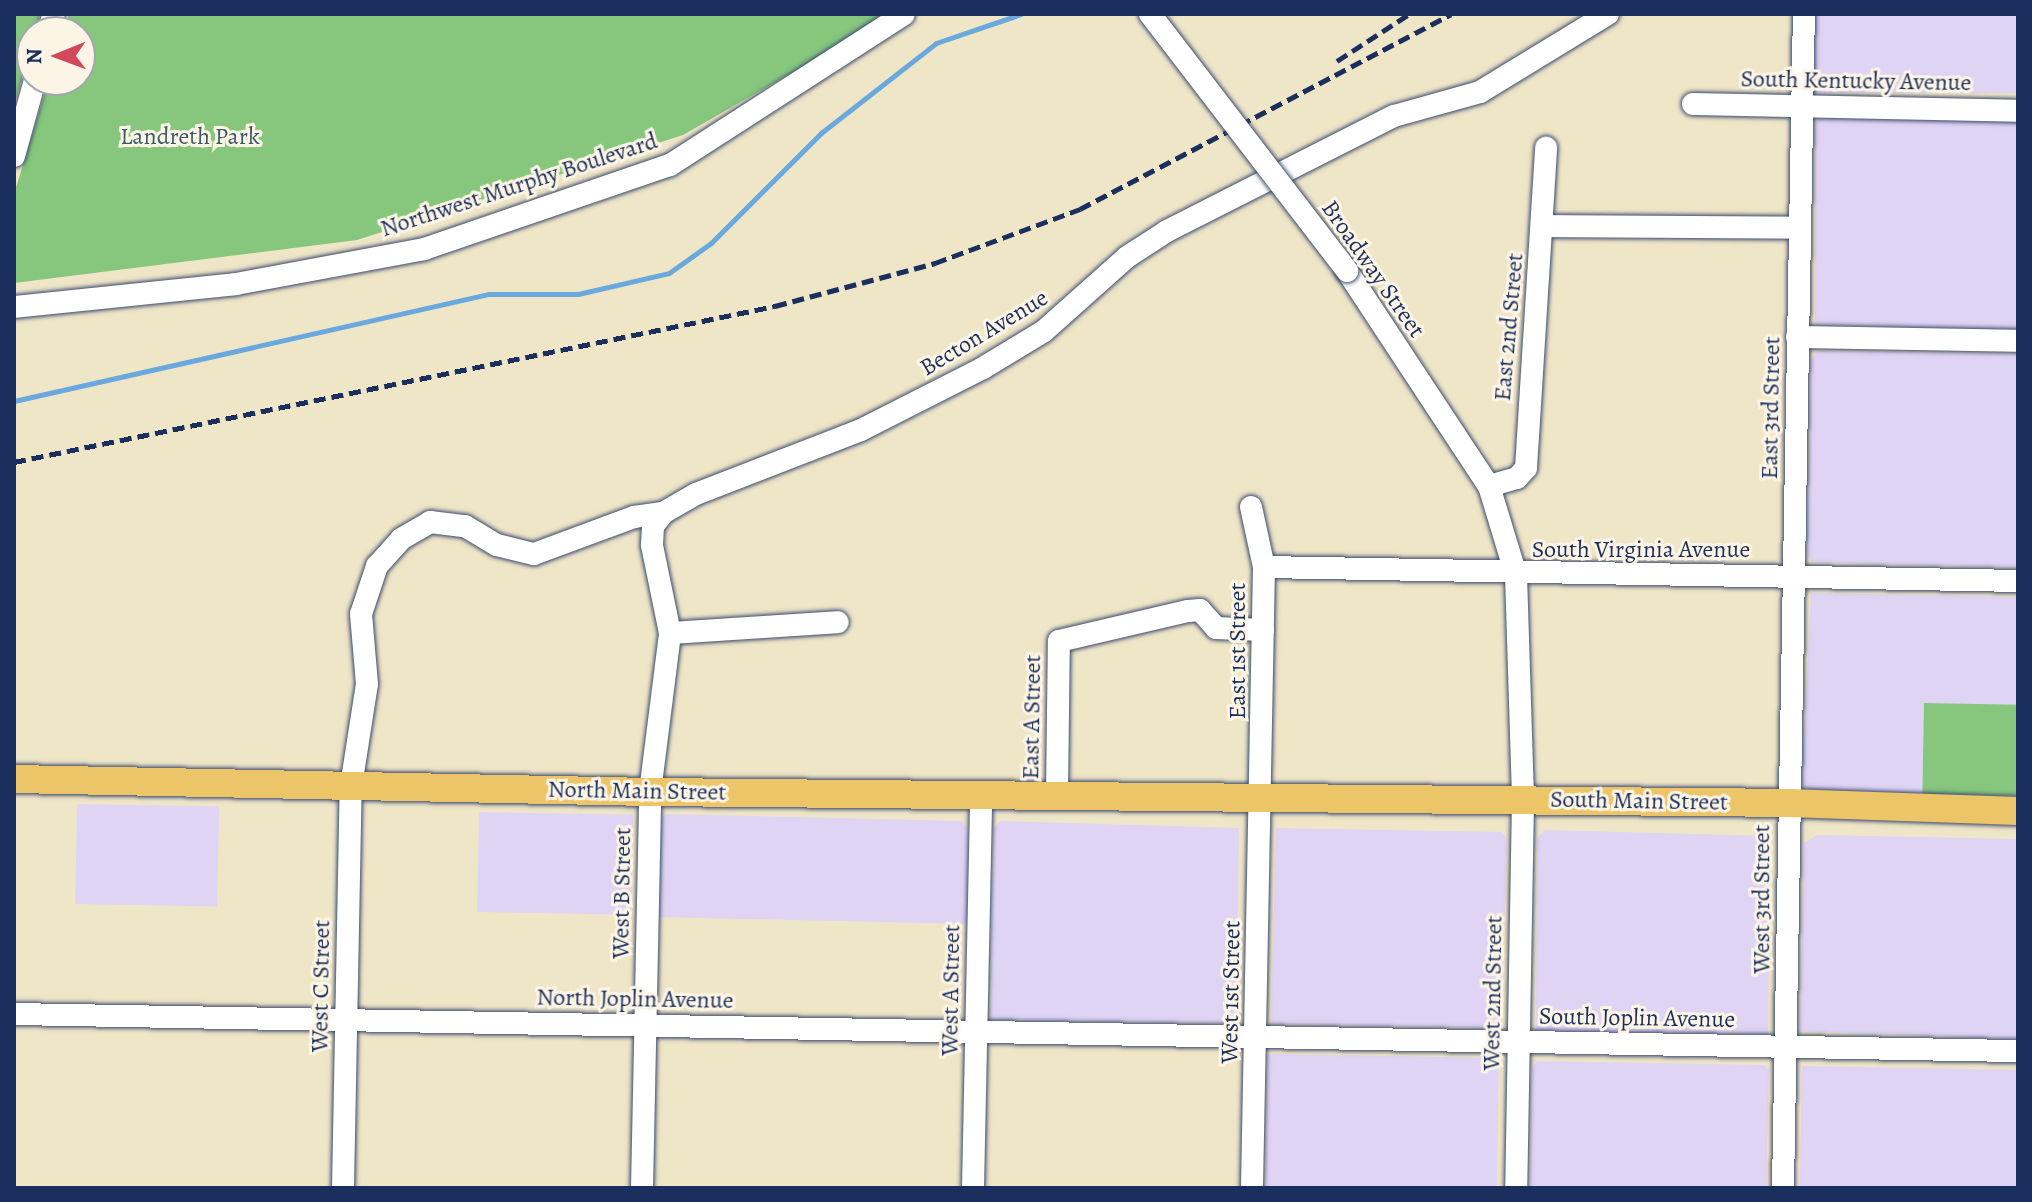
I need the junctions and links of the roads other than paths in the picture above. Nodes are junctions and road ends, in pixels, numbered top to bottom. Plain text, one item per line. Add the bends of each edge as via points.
1 (904, 14) edge
2 (1150, 14) edge
3 (1608, 14) edge
4 (1804, 14) edge
5 (31, 96) edge
6 (1693, 104) dead end
7 (1802, 106) junction
8 (2018, 111) edge
9 (1546, 148) dead end
10 (14, 156) edge
11 (1543, 226) junction
12 (1800, 228) junction
13 (14, 307) edge
14 (1797, 337) junction
15 (2018, 341) edge
16 (1489, 486) junction
17 (1251, 507) dead end
18 (663, 513) junction
19 (417, 526) joint
20 (1264, 567) junction
21 (1516, 575) junction
22 (1794, 577) junction
23 (2018, 581) edge
24 (838, 622) dead end
25 (1263, 630) junction
26 (670, 633) junction
27 (14, 779) edge
28 (351, 786) junction
29 (650, 792) junction
30 (981, 793) junction
31 (1057, 794) junction
32 (1261, 797) junction
33 (1523, 800) junction
34 (1788, 803) junction
35 (2018, 811) edge
36 (14, 1014) edge
37 (347, 1020) junction
38 (645, 1025) junction
39 (976, 1031) junction
40 (1256, 1036) junction
41 (1518, 1042) junction
42 (1786, 1047) junction
43 (2018, 1051) edge
44 (343, 1188) edge
45 (642, 1188) edge
46 (973, 1188) edge
47 (1252, 1188) edge
48 (1516, 1188) edge
49 (1783, 1188) edge

1 - 13 street, Northwest Murphy Boulevard via 670,165 424,249 236,284
2 - 16 street, Broadway Street, bridge via 1347,271
3 - 18 street, Becton Avenue via 1480,92 1394,116 1167,231 1127,257 1044,331 973,374 861,430 696,494
4 - 7 street, East 3rd Street
5 - 10 street
6 - 7 street, South Kentucky Avenue
7 - 8 street, South Kentucky Avenue
7 - 12 street, East 3rd Street
9 - 11 street, East 2nd Street
11 - 12 street
11 - 16 street, East 2nd Street via 1526,468 1517,478
12 - 14 street, East 3rd Street
14 - 15 street
14 - 22 street, East 3rd Street
16 - 21 street, Broadway Street
17 - 20 street, East 1st Street
18 - 19 street, Becton Avenue via 634,517 534,554 497,545 451,522
18 - 26 street via 653,526 652,545
19 - 28 street, West C Street via 387,552 369,584 361,631 366,707
20 - 21 street, South Virginia Avenue
20 - 25 street, East 1st Street
21 - 22 street, South Virginia Avenue
21 - 33 street
22 - 23 street, South Virginia Avenue
22 - 34 street, East 3rd Street
24 - 26 street
25 - 31 street, East A Street via 1216,628 1200,610 1059,641
25 - 32 street, East 1st Street
26 - 29 street
27 - 28 main road, North Main Street
28 - 29 main road, North Main Street
28 - 37 street, West C Street
29 - 30 main road, North Main Street
29 - 38 street, West B Street
30 - 31 main road, North Main Street
30 - 39 street, West A Street
31 - 32 main road, North Main Street
32 - 33 main road, South Main Street
32 - 40 street, West 1st Street
33 - 34 main road, South Main Street
33 - 41 street, West 2nd Street
34 - 35 main road, South Main Street
34 - 42 street, West 3rd Street
36 - 37 street, North Joplin Avenue
37 - 38 street, North Joplin Avenue
37 - 44 street, West C Street
38 - 39 street, North Joplin Avenue
38 - 45 street, West B Street
39 - 40 street, North Joplin Avenue
39 - 46 street, West A Street
40 - 41 street, South Joplin Avenue
40 - 47 street, West 1st Street
41 - 42 street, South Joplin Avenue
41 - 48 street, West 2nd Street
42 - 43 street, South Joplin Avenue
42 - 49 street, West 3rd Street

